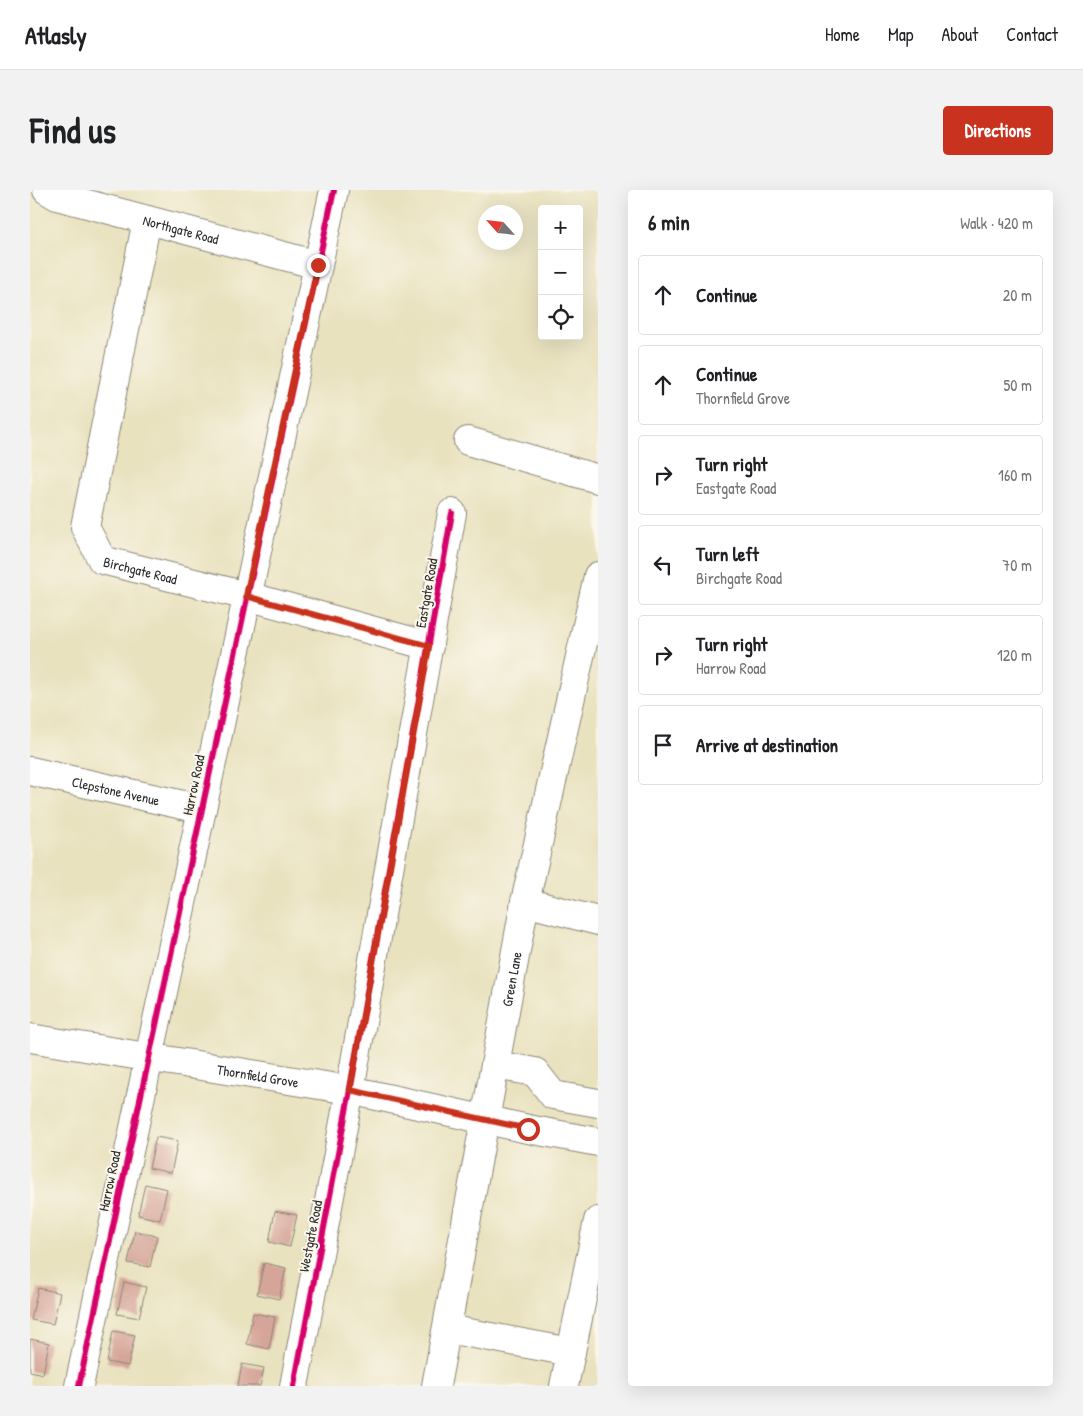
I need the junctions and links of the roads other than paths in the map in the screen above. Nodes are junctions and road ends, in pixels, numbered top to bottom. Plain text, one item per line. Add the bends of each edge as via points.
1 (47, 190) edge
2 (334, 190) edge
3 (147, 220) junction
4 (318, 265) junction
5 (468, 441) dead end
6 (598, 479) edge
7 (452, 513) dead end
8 (598, 576) edge
9 (246, 596) junction
10 (429, 646) junction
11 (30, 771) edge
12 (201, 808) junction
13 (525, 902) junction
14 (598, 921) edge
15 (30, 1038) edge
16 (148, 1058) junction
17 (495, 1064) junction
18 (350, 1090) junction
19 (598, 1103) edge
20 (485, 1119) junction
21 (598, 1142) edge
22 (598, 1221) edge
23 (447, 1329) junction
24 (571, 1352) junction
25 (79, 1386) edge
26 (294, 1386) edge
27 (436, 1386) edge
28 (564, 1386) edge

1 - 3 street, Northgate Road via 57,196
2 - 4 street, Harrow Road
3 - 4 street, Northgate Road
3 - 9 street, Birchgate Road via 85,527 102,560
4 - 9 street, Harrow Road
5 - 6 street
7 - 10 street, Eastgate Road
8 - 13 street, Green Lane
9 - 10 street, Birchgate Road
9 - 12 street, Harrow Road
10 - 18 street, Eastgate Road
11 - 12 street, Clepstone Avenue
12 - 16 street, Harrow Road
13 - 14 street
13 - 17 street, Green Lane
15 - 16 street, Thornfield Grove
16 - 18 street, Thornfield Grove
16 - 25 street, Harrow Road
17 - 19 street via 535,1072 553,1094
17 - 20 street, Green Lane
18 - 20 street, Thornfield Grove
18 - 26 street, Westgate Road
20 - 21 street, Thornfield Grove
20 - 23 street, Green Lane
22 - 24 street
23 - 24 street
23 - 27 street, Green Lane
24 - 28 street

